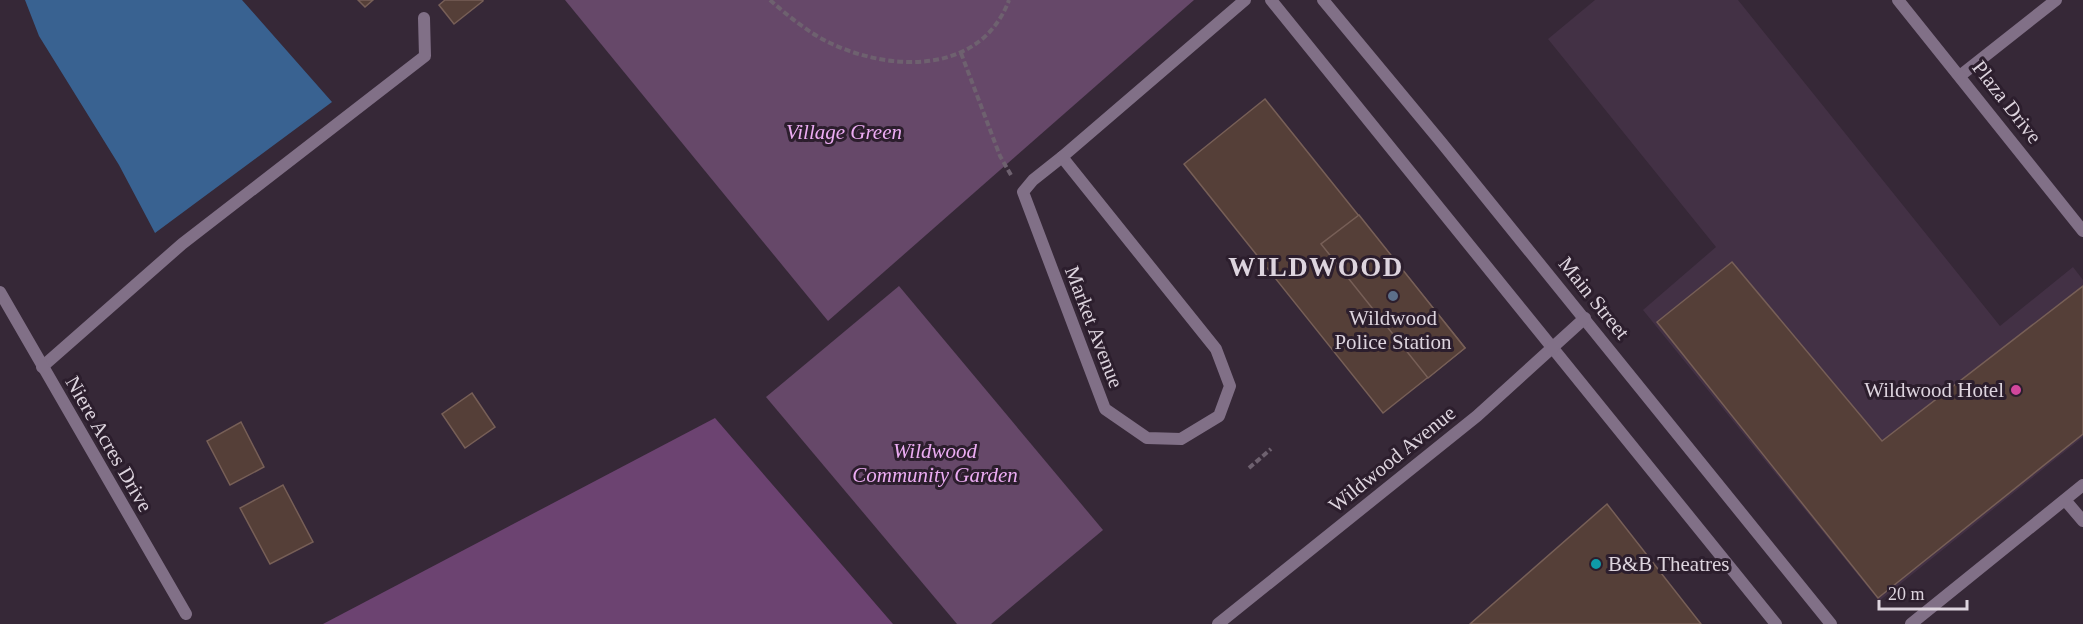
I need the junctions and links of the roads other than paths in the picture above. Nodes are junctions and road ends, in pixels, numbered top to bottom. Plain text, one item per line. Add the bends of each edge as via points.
1 (1245, 0) edge
2 (1271, 0) edge
3 (1323, 0) edge
4 (1898, 0) edge
5 (2056, 0) edge
6 (424, 18) dead end
7 (1960, 75) junction
8 (1062, 157) junction
9 (2083, 231) edge
10 (0, 292) edge
11 (1585, 318) junction
12 (1553, 349) junction
13 (42, 367) junction
14 (2083, 485) edge
15 (2066, 500) junction
16 (2083, 521) edge
17 (186, 614) dead end
18 (1218, 624) edge
19 (1776, 624) edge
20 (1831, 624) edge
21 (1911, 624) edge

1 - 8 street
2 - 12 street
3 - 11 street, Main Street
4 - 7 street, Plaza Drive
5 - 7 street
6 - 13 street via 425,56 182,243
7 - 9 street, Plaza Drive
8 - 8 street, Market Avenue via 1216,349 1230,386 1220,416 1181,439 1147,438 1105,409 1023,192
10 - 13 street, Niere Acres Drive
11 - 12 street, Wildwood Avenue
11 - 20 street, Main Street
12 - 18 street, Wildwood Avenue via 1464,427
12 - 19 street
13 - 17 street, Niere Acres Drive
14 - 15 street
15 - 16 street
15 - 21 street

